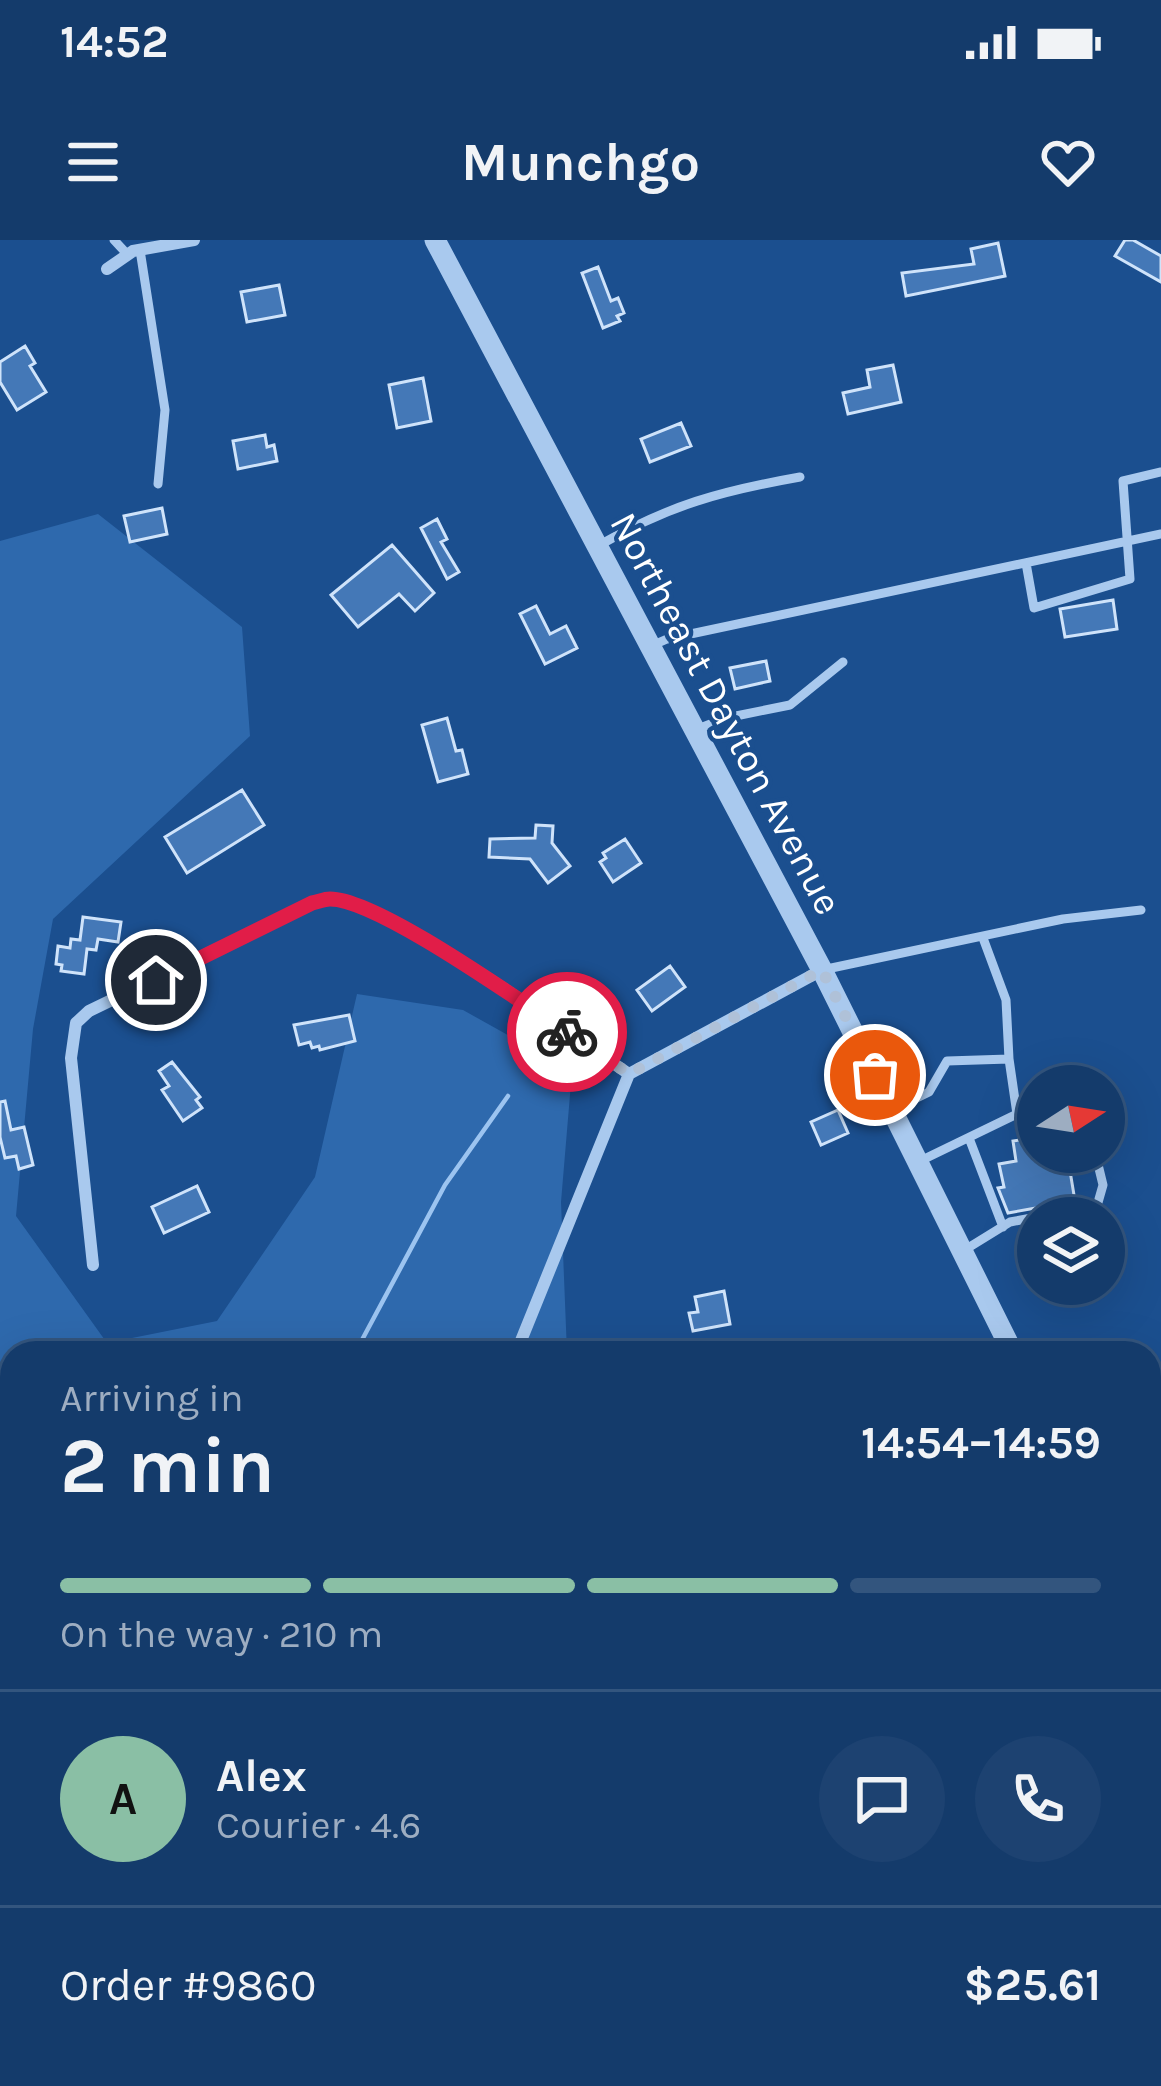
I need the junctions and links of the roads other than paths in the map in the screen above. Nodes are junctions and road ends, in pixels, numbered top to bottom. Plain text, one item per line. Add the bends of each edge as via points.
1 (114, 240) edge
2 (194, 240) edge
3 (436, 240) edge
4 (134, 253) junction
5 (107, 269) dead end
6 (1161, 472) edge
7 (800, 477) dead end
8 (158, 484) dead end
9 (1161, 534) edge
10 (1129, 541) junction
11 (598, 546) junction
12 (1025, 563) junction
13 (651, 646) junction
14 (842, 662) dead end
15 (695, 730) junction
16 (1141, 910) dead end
17 (983, 938) junction
18 (822, 970) junction
19 (1009, 1059) junction
20 (629, 1074) junction
21 (1017, 1108) edge
22 (892, 1110) junction
23 (1017, 1114) edge
24 (969, 1138) junction
25 (918, 1162) junction
26 (1100, 1173) edge
27 (1003, 1227) junction
28 (963, 1251) junction
29 (93, 1265) dead end
30 (521, 1341) edge
31 (1006, 1341) edge

1 - 4 lane
2 - 4 street
3 - 11 street, Northeast Dayton Avenue
4 - 5 street
4 - 8 lane via 165,410
6 - 10 lane via 1123,481
7 - 11 lane via 718,491
9 - 10 lane
10 - 12 lane
10 - 12 lane via 1130,579 1034,608
11 - 13 street, Northeast Dayton Avenue
12 - 13 lane
13 - 15 street, Northeast Dayton Avenue
14 - 15 lane via 790,705
15 - 18 street, Northeast Dayton Avenue
16 - 17 lane
17 - 18 lane
17 - 19 lane via 1006,1000
18 - 20 street
18 - 22 street, Northeast Dayton Avenue
19 - 21 lane
19 - 22 lane via 947,1061 929,1092
20 - 29 street via 409,932 353,904 312,903 76,1023 71,1058
20 - 30 street
22 - 25 street, Northeast Dayton Avenue
23 - 24 lane
24 - 25 lane
24 - 27 lane
25 - 28 street, Northeast Dayton Avenue
26 - 27 lane via 1096,1206
27 - 28 lane
28 - 31 street, Northeast Dayton Avenue

